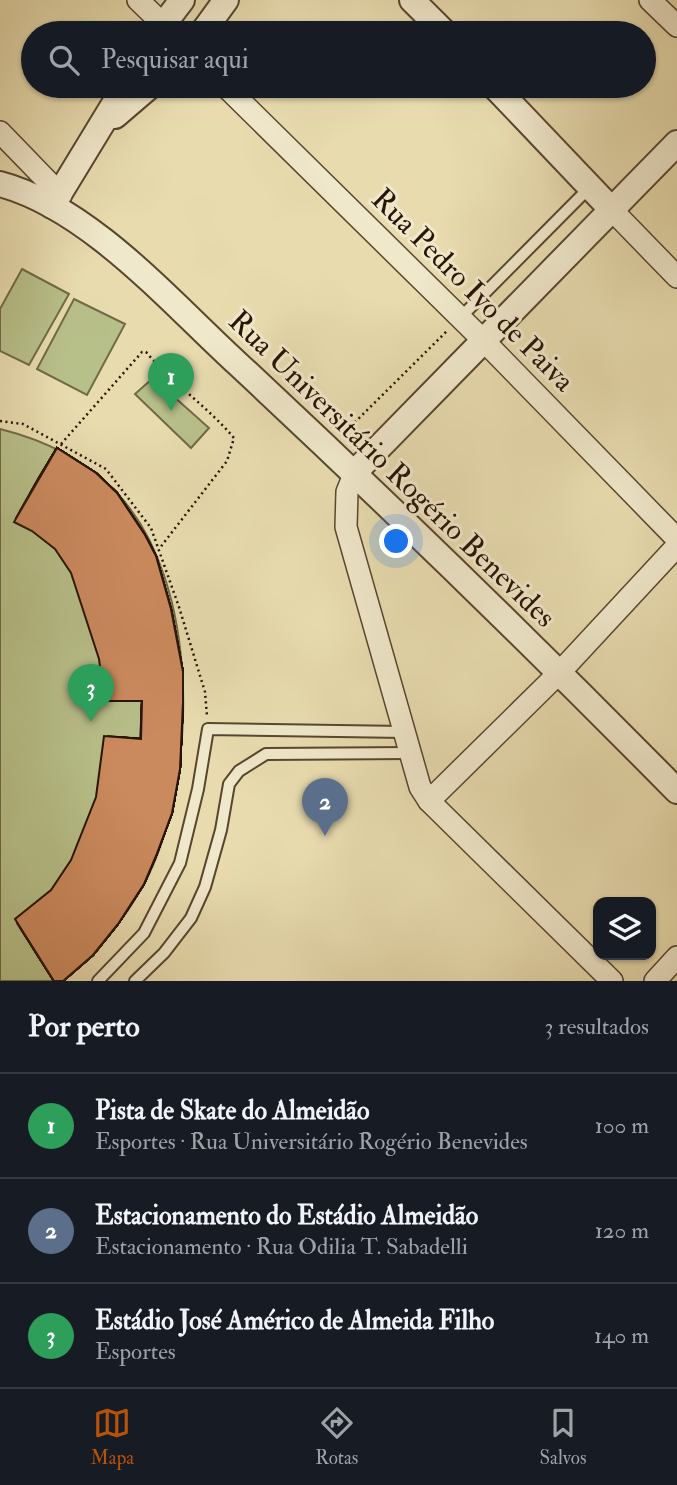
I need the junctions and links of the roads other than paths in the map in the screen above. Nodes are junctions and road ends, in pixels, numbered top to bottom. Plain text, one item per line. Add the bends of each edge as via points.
1 (138, 0) edge
2 (182, 0) edge
3 (226, 0) edge
4 (650, 0) edge
5 (422, 3) edge
6 (156, 21) edge
7 (169, 21) edge
8 (211, 21) edge
9 (436, 21) edge
10 (677, 26) edge
11 (118, 98) edge
12 (136, 98) edge
13 (237, 98) edge
14 (505, 98) edge
15 (99, 130) junction
16 (0, 132) edge
17 (677, 143) edge
18 (0, 184) edge
19 (590, 187) junction
20 (56, 200) junction
21 (612, 210) junction
22 (677, 277) edge
23 (460, 318) junction
24 (485, 342) junction
25 (355, 472) junction
26 (677, 539) edge
27 (677, 546) edge
28 (560, 673) junction
29 (407, 742) junction
30 (677, 791) edge
31 (429, 801) junction
32 (677, 957) edge
33 (597, 976) edge
34 (98, 981) edge
35 (135, 981) edge
36 (655, 981) edge

1 - 6 street
2 - 7 street
3 - 8 street
4 - 10 street
5 - 9 street
11 - 15 street
12 - 15 street
13 - 23 street, Rua Pedro Ivo de Paiva
14 - 19 street
15 - 20 street
16 - 20 street
17 - 21 street
18 - 20 street, Rua Universitário Rogério Benevides
19 - 21 street
19 - 23 lane
20 - 25 street, Rua Universitário Rogério Benevides
21 - 22 street
21 - 24 street
23 - 24 street, Rua Pedro Ivo de Paiva
24 - 25 street
24 - 26 street, Rua Pedro Ivo de Paiva
25 - 28 street, Rua Universitário Rogério Benevides
25 - 29 street via 345,503 346,527
27 - 28 street
28 - 30 street, Rua Universitário Rogério Benevides
28 - 31 street
29 - 31 street via 415,775
29 - 34 lane via 208,729 180,863 144,933
29 - 35 lane via 266,754 239,771 229,784 218,844 191,918
31 - 33 street
32 - 36 street

